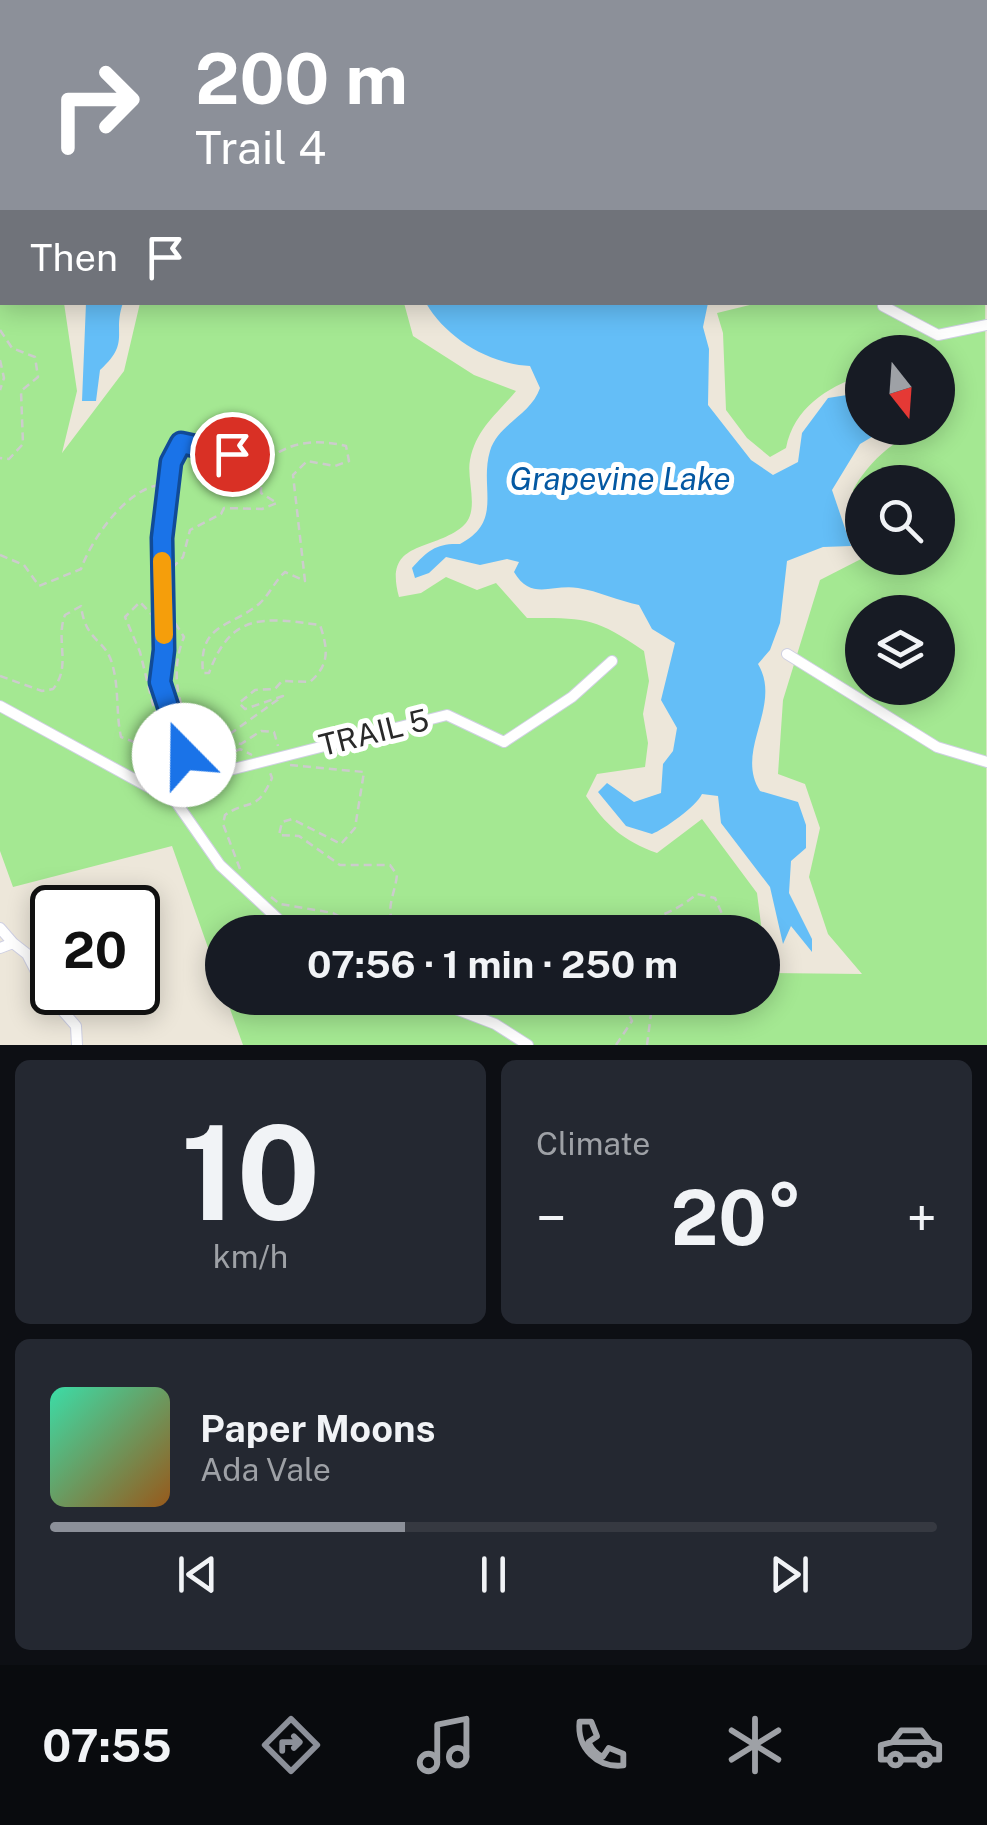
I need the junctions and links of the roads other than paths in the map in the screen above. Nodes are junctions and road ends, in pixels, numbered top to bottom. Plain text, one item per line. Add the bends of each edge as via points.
1 (883, 306) dead end
2 (987, 325) edge
3 (232, 454) dead end
4 (788, 654) dead end
5 (612, 660) dead end
6 (0, 706) edge
7 (987, 762) edge
8 (194, 779) junction
9 (176, 802) junction
10 (274, 915) edge
11 (0, 928) edge
12 (13, 943) junction
13 (0, 948) edge
14 (472, 1015) edge
15 (77, 1045) edge
16 (528, 1045) edge

1 - 2 lane via 938,335
3 - 8 lane via 181,443 171,462 161,697
4 - 7 lane via 936,747
5 - 8 lane, TRAIL 5 via 572,697 504,742 447,715
6 - 9 lane
8 - 9 lane
9 - 10 lane via 220,864
11 - 12 lane
12 - 13 lane
12 - 15 lane via 76,1026
14 - 16 lane

